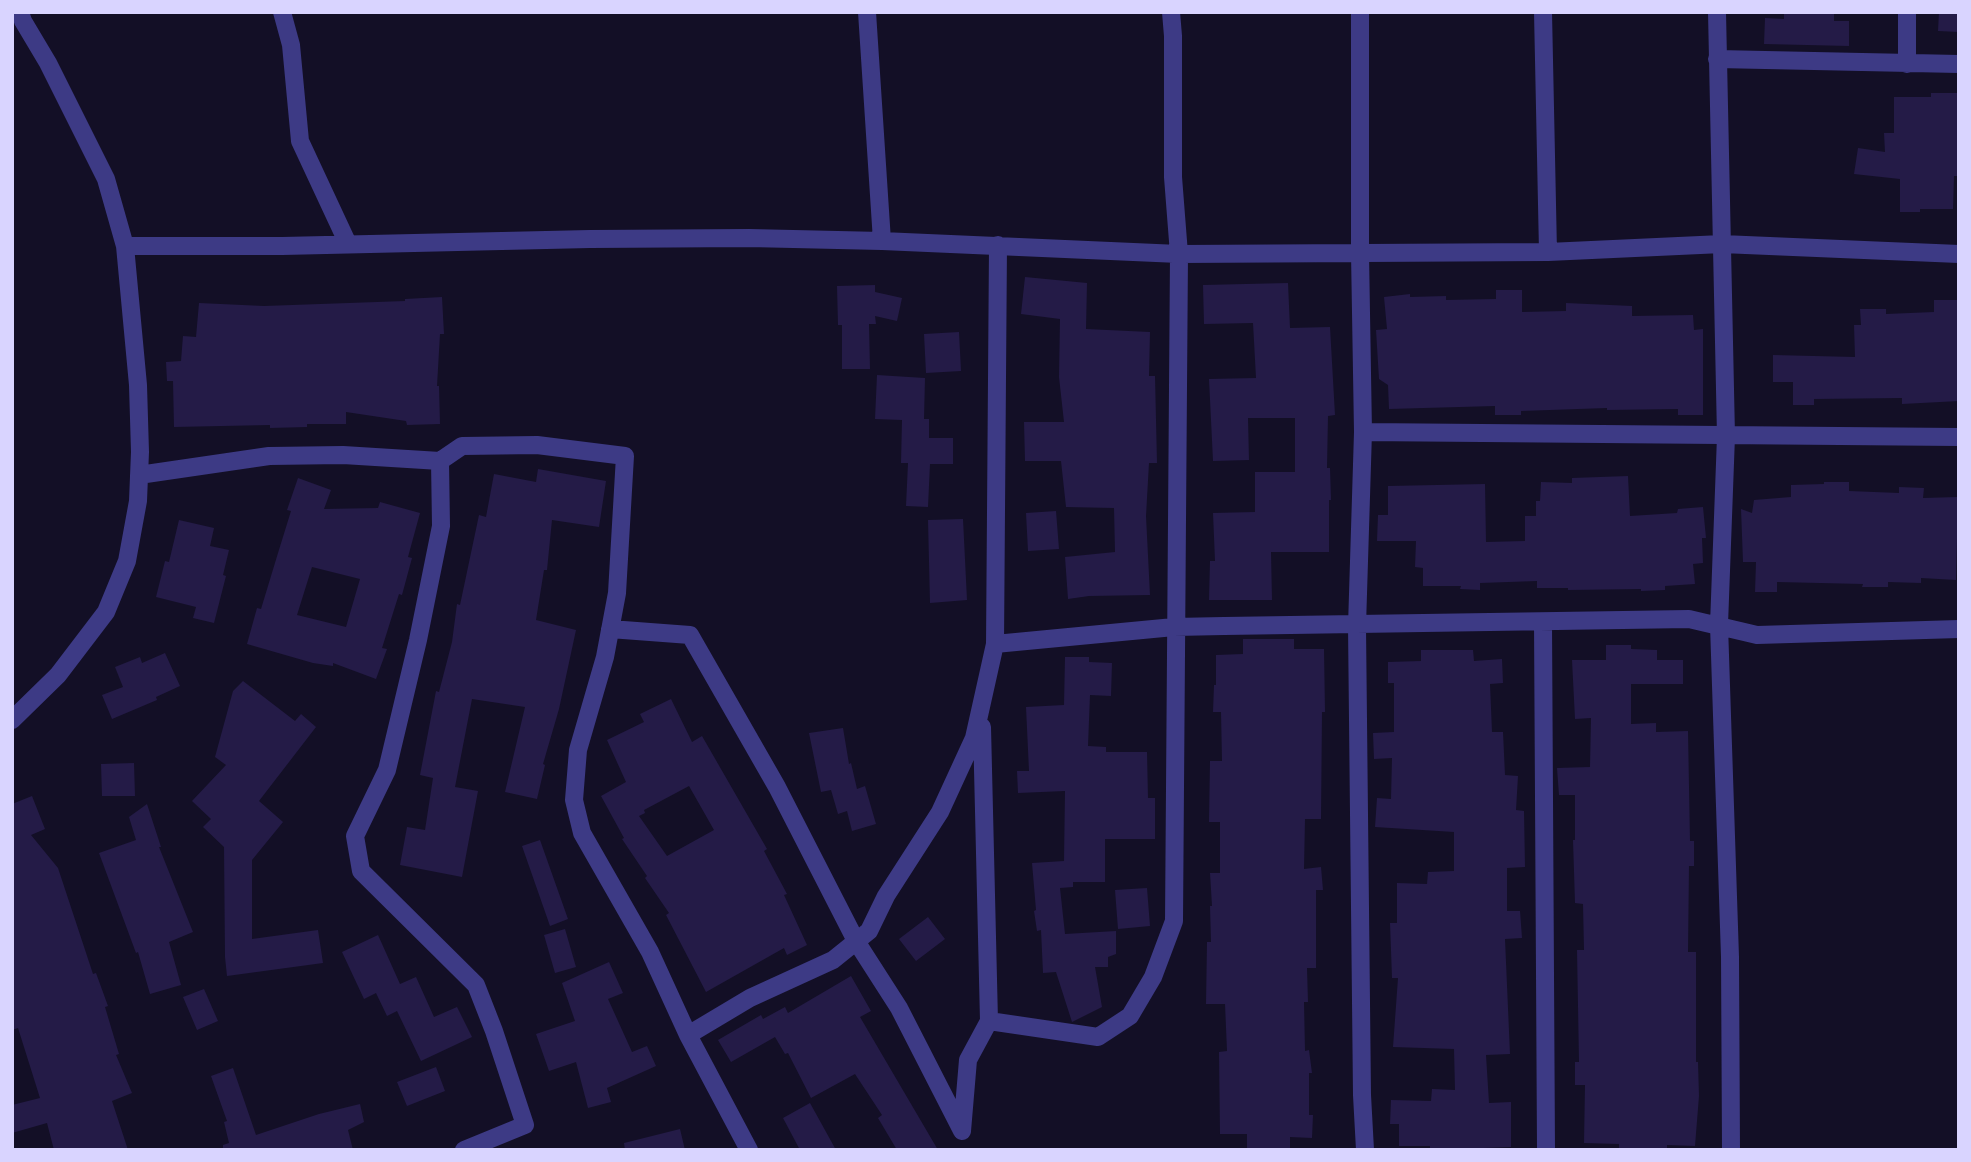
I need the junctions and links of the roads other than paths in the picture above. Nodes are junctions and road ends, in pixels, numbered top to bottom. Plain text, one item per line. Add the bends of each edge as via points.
1 (20, 12) edge
2 (282, 12) edge
3 (867, 12) edge
4 (1171, 12) edge
5 (1360, 12) edge
6 (1543, 12) edge
7 (1717, 12) edge
8 (1906, 12) edge
9 (1717, 59) junction
10 (1907, 64) junction
11 (1959, 64) edge
12 (882, 241) junction
13 (348, 244) junction
14 (1722, 244) junction
15 (998, 245) junction
16 (125, 246) junction
17 (1548, 252) junction
18 (1360, 253) junction
19 (1179, 254) junction
20 (1959, 254) edge
21 (1363, 432) junction
22 (1726, 436) junction
23 (1959, 437) edge
24 (440, 461) junction
25 (139, 475) junction
26 (1543, 622) junction
27 (1719, 625) junction
28 (1357, 626) junction
29 (1174, 627) junction
30 (610, 629) junction
31 (1959, 629) edge
32 (995, 644) junction
33 (981, 706) junction
34 (12, 720) edge
35 (856, 941) junction
36 (989, 1021) junction
37 (688, 1035) junction
38 (464, 1150) edge
39 (749, 1150) edge
40 (1366, 1150) edge
41 (1546, 1150) edge
42 (1731, 1150) edge

1 - 16 street via 106,179
2 - 13 street via 291,45 300,141
3 - 12 street
4 - 19 street via 1172,177
5 - 18 street
6 - 17 street
7 - 9 street
8 - 10 street
9 - 10 street
9 - 14 street
10 - 11 street
12 - 13 street via 590,239
12 - 15 street
13 - 16 street
14 - 17 street
14 - 20 street
14 - 22 street
15 - 19 street
15 - 32 street
16 - 25 street via 138,385
17 - 18 street
18 - 19 street
18 - 21 street
19 - 29 street
21 - 22 street
21 - 28 street
22 - 23 street
22 - 27 street
24 - 25 street via 269,456
24 - 30 street via 462,446 537,444 625,456 617,593
24 - 38 street via 442,526 418,640 387,770 355,836 360,872 475,985 494,1031 525,1125
25 - 34 street via 127,561 106,612 58,675
26 - 27 street via 1689,619
26 - 28 street
26 - 41 street
27 - 31 street via 1757,635
27 - 42 street
28 - 29 street
28 - 40 street
29 - 32 street
29 - 36 street via 1174,921 1153,977 1130,1016 1098,1037
30 - 35 street via 690,635 777,787
30 - 37 street via 578,750 574,800 582,833 650,951
32 - 33 street
33 - 35 street via 974,738 940,812 869,931
33 - 36 street
35 - 36 street via 899,1008 962,1131 968,1060
35 - 37 street via 833,960
37 - 39 street

